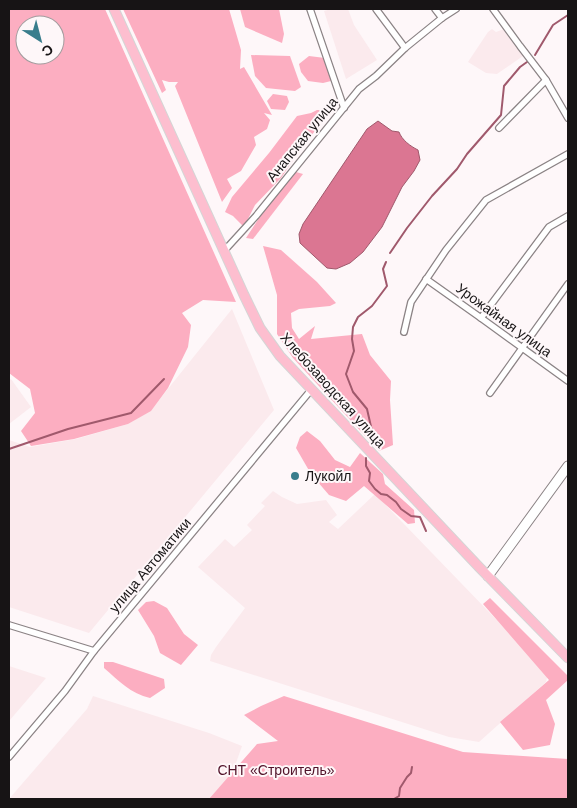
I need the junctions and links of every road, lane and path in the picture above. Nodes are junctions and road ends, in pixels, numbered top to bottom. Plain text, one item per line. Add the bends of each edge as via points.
1 (114, 9) edge
2 (310, 9) edge
3 (376, 9) edge
4 (435, 9) edge
5 (456, 9) edge
6 (493, 9) edge
7 (442, 18) junction
8 (405, 48) junction
9 (546, 80) junction
10 (344, 108) junction
11 (568, 118) edge
12 (499, 128) dead end
13 (568, 154) edge
14 (568, 216) edge
15 (224, 251) junction
16 (426, 279) junction
17 (568, 284) edge
18 (481, 318) junction
19 (404, 332) dead end
20 (522, 348) junction
21 (567, 377) edge
22 (311, 390) junction
23 (490, 393) dead end
24 (568, 466) edge
25 (488, 576) junction
26 (9, 626) edge
27 (94, 651) junction
28 (568, 658) edge
29 (9, 757) edge

1 - 15 main road, Хлебозаводская улица
2 - 10 street
3 - 8 street
4 - 7 street
5 - 7 street, Анапская улица
6 - 9 street
7 - 8 street, Анапская улица
8 - 10 street, Анапская улица
9 - 11 street
9 - 12 street
10 - 15 street, Анапская улица
13 - 16 street via 486,200
14 - 18 street via 549,227
15 - 22 main road, Хлебозаводская улица via 260,328
16 - 18 street, Урожайная улица
16 - 19 street via 410,302
17 - 20 street
18 - 20 street, Урожайная улица
20 - 21 street, Урожайная улица
20 - 23 street
22 - 25 main road, Хлебозаводская улица
22 - 27 street, улица Автоматики
24 - 25 main road
25 - 28 main road, Хлебозаводская улица
26 - 27 street
27 - 29 street, улица Автоматики

